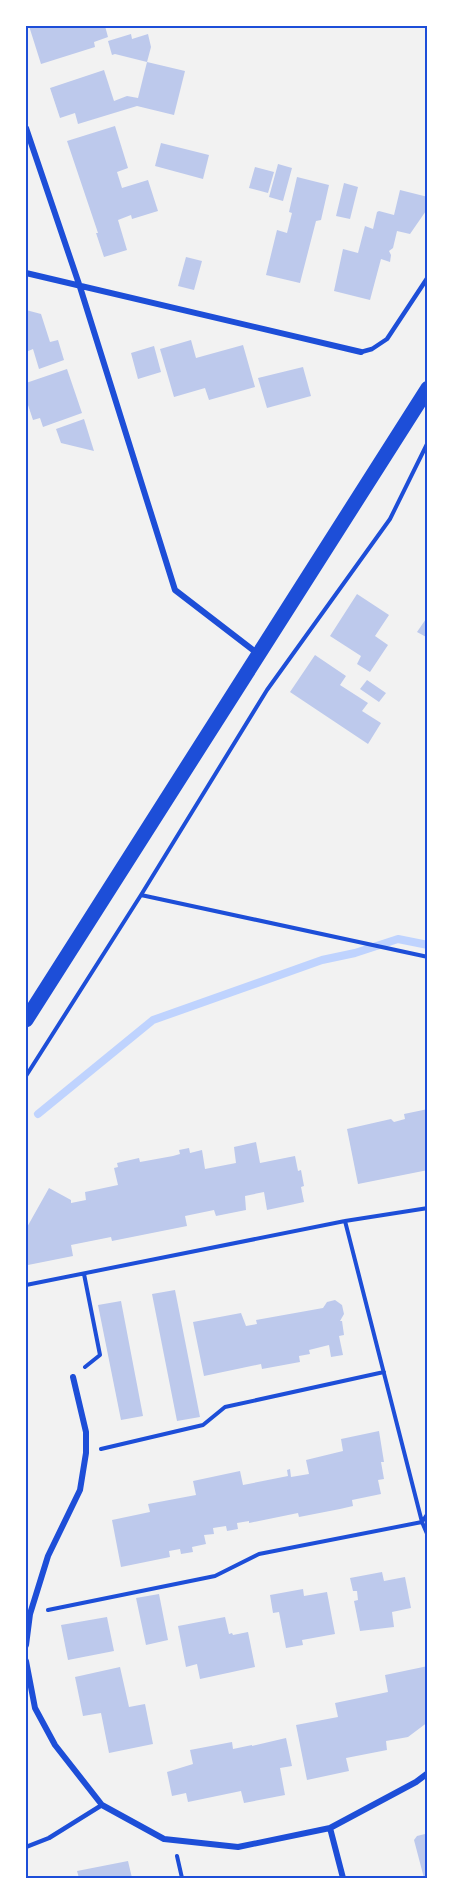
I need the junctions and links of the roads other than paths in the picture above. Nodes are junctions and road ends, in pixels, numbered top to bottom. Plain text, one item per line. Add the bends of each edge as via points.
1 (26, 128) edge
2 (26, 273) edge
3 (428, 277) edge
4 (80, 287) junction
5 (361, 352) joint
6 (428, 388) edge
7 (257, 653) junction
8 (26, 1020) edge
9 (74, 1377) road end
10 (26, 1645) edge
11 (26, 1661) edge
12 (428, 1773) edge
13 (102, 1805) junction
14 (330, 1828) junction
15 (26, 1847) edge
16 (343, 1878) edge

1 - 4 street
2 - 4 street
3 - 5 lane via 387,339
4 - 5 street
4 - 7 street via 176,590
6 - 7 main road
7 - 8 main road
9 - 10 street via 86,1432 80,1490 48,1556 30,1614
11 - 13 street via 35,1708 55,1745
12 - 14 street
13 - 14 street via 164,1839 238,1847
13 - 15 lane via 49,1838
14 - 16 street

